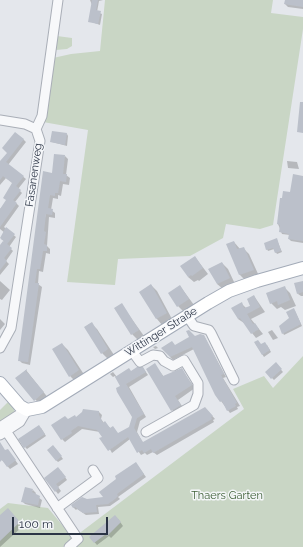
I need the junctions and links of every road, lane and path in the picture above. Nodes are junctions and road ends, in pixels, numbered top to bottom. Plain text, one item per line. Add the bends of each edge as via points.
1 (58, 0) edge
2 (0, 120) edge
3 (36, 129) junction
4 (303, 268) edge
5 (187, 316) junction
6 (0, 348) edge
7 (132, 351) junction
8 (234, 380) dead end
9 (0, 382) edge
10 (27, 410) junction
11 (2, 431) edge
12 (146, 432) dead end
13 (93, 470) dead end
14 (57, 508) junction
15 (69, 547) edge

1 - 3 street, Fasanenweg via 42,116
2 - 3 street via 25,124
3 - 6 street, Fasanenweg via 40,141 12,328
4 - 5 main road, Wittinger Straße via 229,291
5 - 7 main road, Wittinger Straße
5 - 8 street via 194,326 209,330
7 - 10 main road, Wittinger Straße via 42,407
7 - 12 street via 140,362 153,355 160,356 173,366 184,360 198,383 194,405
9 - 10 main road via 20,406
10 - 11 street via 20,422
11 - 14 street
13 - 14 street via 98,478
14 - 15 street via 78,539

